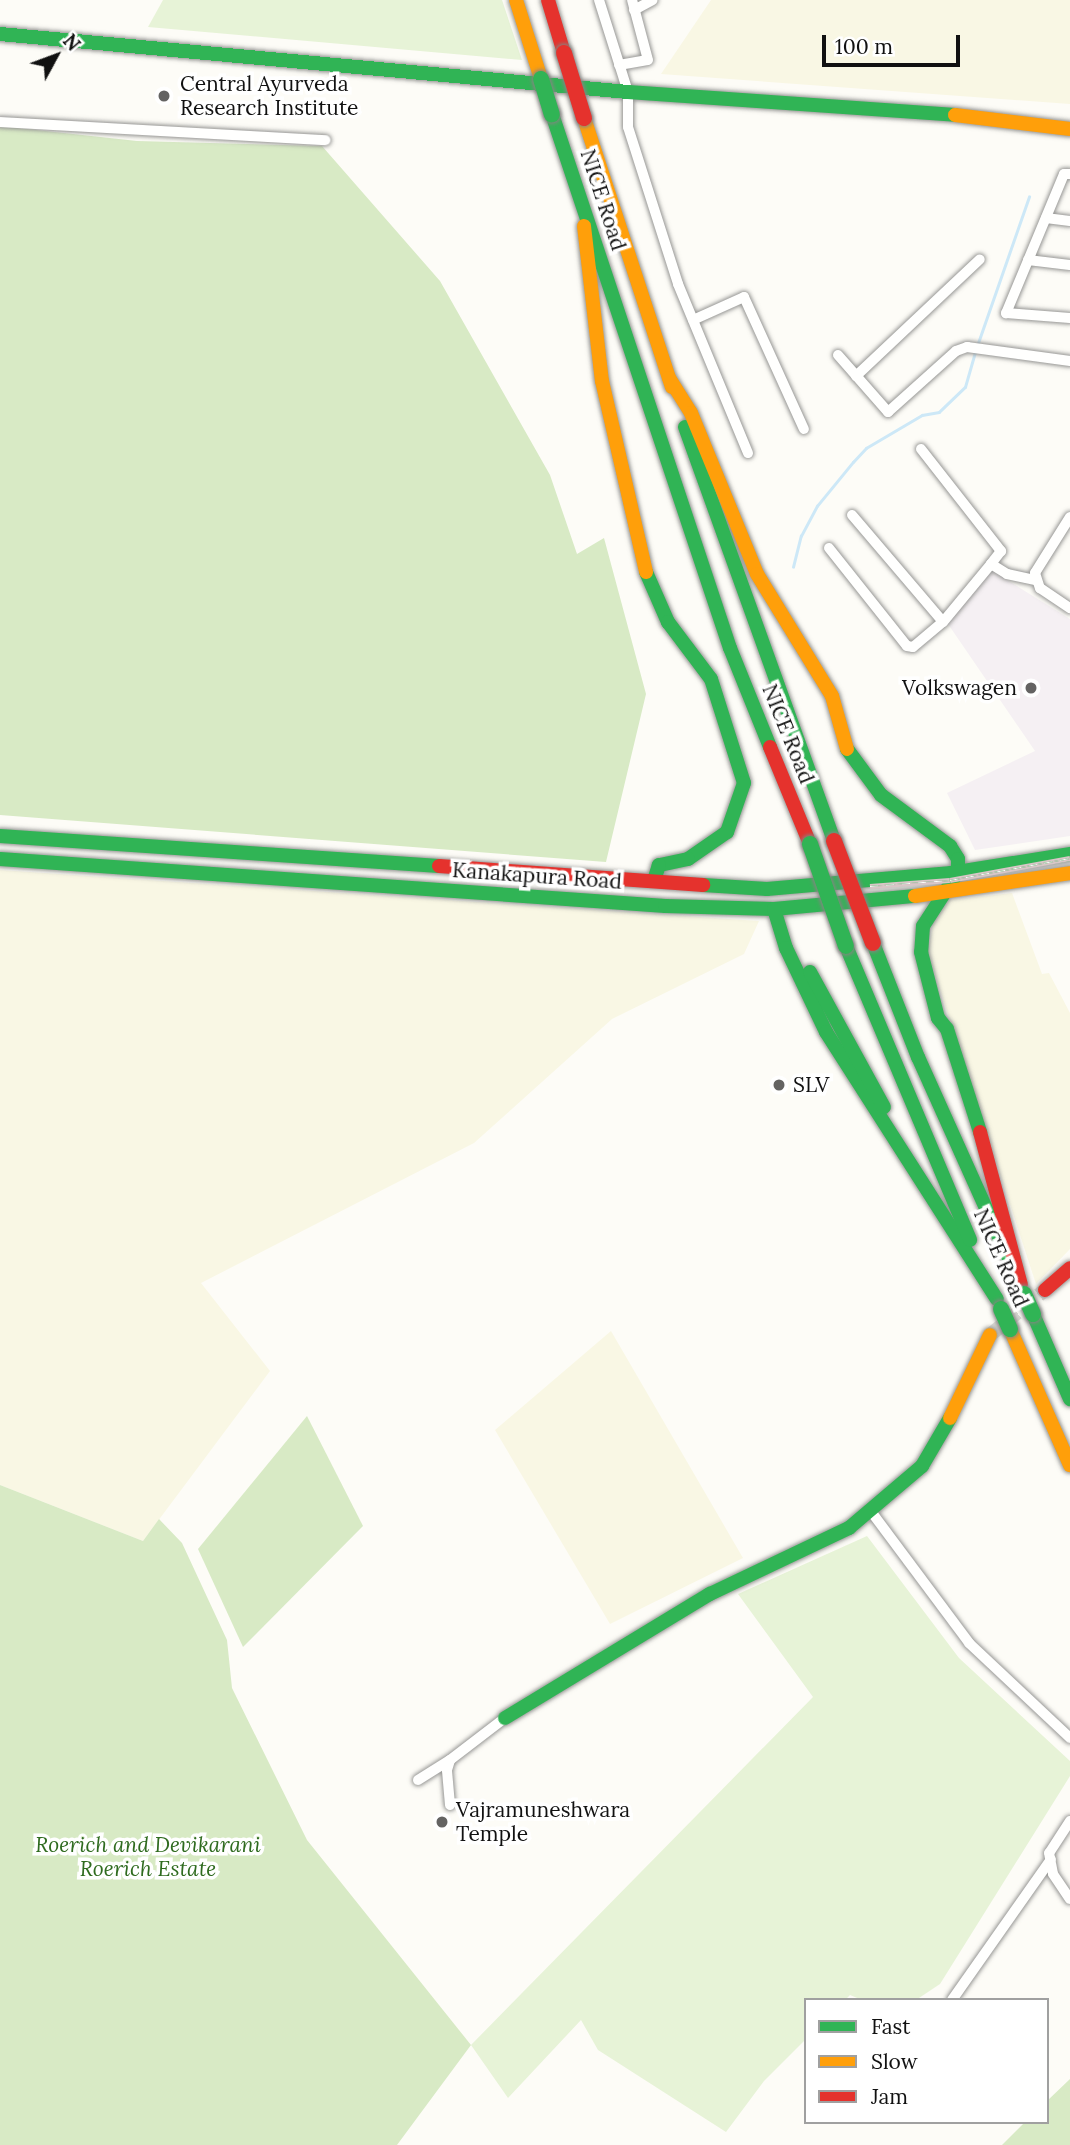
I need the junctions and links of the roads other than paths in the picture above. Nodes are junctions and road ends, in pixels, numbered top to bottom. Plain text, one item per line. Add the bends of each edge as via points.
1 (516, 0) edge
2 (548, 0) edge
3 (599, 0) edge
4 (653, 0) edge
5 (633, 5) edge
6 (0, 34) edge
7 (619, 65) junction
8 (628, 92) junction
9 (0, 121) edge
10 (1070, 130) edge
11 (326, 140) dead end
12 (1070, 174) edge
13 (584, 208) junction
14 (1046, 218) junction
15 (1070, 221) edge
16 (980, 259) dead end
17 (1028, 260) junction
18 (1070, 265) edge
19 (1070, 318) edge
20 (692, 320) junction
21 (838, 355) dead end
22 (1070, 361) edge
23 (856, 376) junction
24 (669, 378) junction
25 (804, 429) dead end
26 (921, 449) dead end
27 (748, 453) dead end
28 (852, 515) dead end
29 (1070, 517) edge
30 (829, 548) dead end
31 (991, 564) junction
32 (1035, 580) junction
33 (1070, 608) edge
34 (943, 622) junction
35 (0, 835) edge
36 (1070, 854) edge
37 (0, 859) edge
38 (958, 872) junction
39 (539, 873) junction
40 (1070, 873) edge
41 (654, 880) junction
42 (943, 893) junction
43 (539, 896) junction
44 (774, 909) junction
45 (1070, 1268) edge
46 (1023, 1290) junction
47 (1045, 1290) tunnel mouth
48 (999, 1304) junction
49 (990, 1335) tunnel mouth
50 (1070, 1399) edge
51 (1070, 1465) edge
52 (870, 1510) junction
53 (505, 1718) joint
54 (1070, 1738) edge
55 (450, 1760) junction
56 (418, 1780) dead end
57 (450, 1805) dead end
58 (1070, 1821) edge
59 (1051, 1859) junction
60 (1070, 1899) edge
61 (953, 1998) edge

1 - 13 main road, NICE Road, bridge
2 - 24 main road, NICE Road, bridge
3 - 7 street
4 - 5 street
5 - 7 street via 648,60
6 - 8 main road
7 - 8 street
8 - 10 main road via 950,114
8 - 20 street via 625,108 630,133
9 - 11 street
12 - 14 street via 1064,174
13 - 41 main road via 584,252 602,382 649,584 668,622 698,659 720,698 744,782 727,832 688,859 659,865
13 - 48 main road, NICE Road, bridge via 726,636 846,946
14 - 15 street
14 - 17 street
16 - 23 street
17 - 18 street
17 - 19 street via 1006,313
20 - 25 street via 744,297
20 - 27 street
21 - 23 street
22 - 23 street via 967,347 956,351 888,412
24 - 38 main road via 691,413 757,575 832,696 849,755 895,808 950,846 958,859
24 - 46 main road, NICE Road, bridge via 717,523 873,943 918,1058
26 - 31 street via 1001,551
28 - 34 street
29 - 32 street
30 - 34 street via 907,646 913,647
31 - 32 street via 1007,574
31 - 34 street
32 - 33 street
35 - 39 main road, Kanakapura Road
36 - 38 main road, Kanakapura Road
37 - 43 main road, Kanakapura Road
38 - 41 main road, Kanakapura Road via 767,889
38 - 42 main road
39 - 41 main road, Kanakapura Road
39 - 43 main road
40 - 42 main road, Kanakapura Road
42 - 44 main road, Kanakapura Road
42 - 46 main road via 921,935 921,952
43 - 44 main road, Kanakapura Road
44 - 48 main road via 786,948 826,1032
45 - 47 main road
46 - 50 main road, NICE Road, bridge
48 - 51 main road, NICE Road, bridge
49 - 52 main road via 940,1440 922,1466
52 - 53 main road via 849,1528 710,1594
52 - 54 street via 969,1643
53 - 55 street
55 - 56 street
55 - 57 street
58 - 59 street via 1049,1853
59 - 60 street via 1054,1874
59 - 61 street

